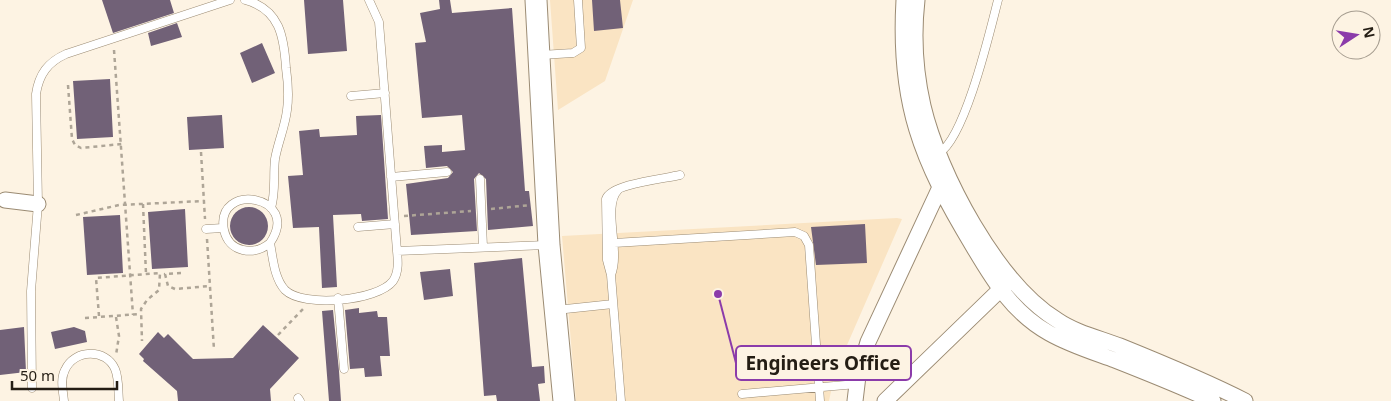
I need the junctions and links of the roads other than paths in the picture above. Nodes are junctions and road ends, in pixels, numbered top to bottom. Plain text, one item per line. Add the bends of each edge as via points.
1 (230, 0) edge
2 (245, 0) edge
3 (368, 0) edge
4 (536, 0) edge
5 (578, 0) edge
6 (904, 0) edge
7 (917, 0) edge
8 (998, 0) edge
9 (539, 55) junction
10 (385, 93) junction
11 (351, 96) dead end
12 (940, 153) junction
13 (447, 172) dead end
14 (948, 172) junction
15 (680, 175) dead end
16 (391, 177) junction
17 (480, 179) dead end
18 (620, 188) junction
19 (939, 189) junction
20 (5, 200) dead end
21 (38, 204) junction
22 (271, 208) junction
23 (395, 224) junction
24 (224, 228) junction
25 (358, 228) dead end
26 (206, 229) road end
27 (270, 243) junction
28 (614, 243) junction
29 (550, 245) junction
30 (483, 247) junction
31 (397, 251) junction
32 (611, 275) junction
33 (1005, 285) junction
34 (338, 298) junction
35 (613, 304) junction
36 (555, 310) junction
37 (1040, 318) junction
38 (344, 369) dead end
39 (857, 384) junction
40 (819, 387) junction
41 (32, 388) dead end
42 (742, 394) dead end
43 (64, 401) edge
44 (119, 401) edge
45 (564, 401) edge
46 (621, 401) edge
47 (820, 401) edge
48 (855, 401) edge
49 (885, 401) edge
50 (1213, 401) edge
51 (1245, 401) edge

1 - 21 lane via 112,38 51,63 40,77 36,94
2 - 22 lane via 271,14 282,30 284,40 287,111 275,160
3 - 10 lane via 379,22
4 - 9 street
5 - 9 lane via 581,48 573,53
6 - 19 street via 903,53 910,106 920,144
7 - 12 street via 915,34 919,83 923,107
8 - 12 lane via 973,87 951,144
9 - 29 street
10 - 11 lane
10 - 16 lane
12 - 14 street
13 - 16 lane
14 - 19 street
14 - 33 street
15 - 18 lane
16 - 23 lane
17 - 30 lane
18 - 28 lane via 612,200
18 - 32 lane via 610,192 606,199 607,260
19 - 33 street
19 - 39 street via 868,342
20 - 21 street
21 - 41 lane via 31,291
22 - 24 lane via 258,199 243,199 226,213
22 - 27 lane via 277,222
23 - 25 lane
23 - 31 lane
24 - 26 lane
24 - 27 lane via 230,242 242,250 257,251
27 - 34 lane via 280,284 296,298 310,301
28 - 32 lane via 615,261
28 - 40 lane via 800,233 809,245
29 - 30 lane
29 - 36 street
30 - 31 lane
31 - 34 lane via 396,275 386,288 371,295
32 - 35 lane
33 - 37 street
33 - 49 street
34 - 38 lane
35 - 36 lane
35 - 46 lane
36 - 45 street
37 - 50 street via 1064,341
37 - 51 street via 1168,365
39 - 40 lane
39 - 48 street
40 - 42 lane
40 - 47 lane
43 - 44 lane via 62,379 67,365 79,355 94,353 101,355 116,371

